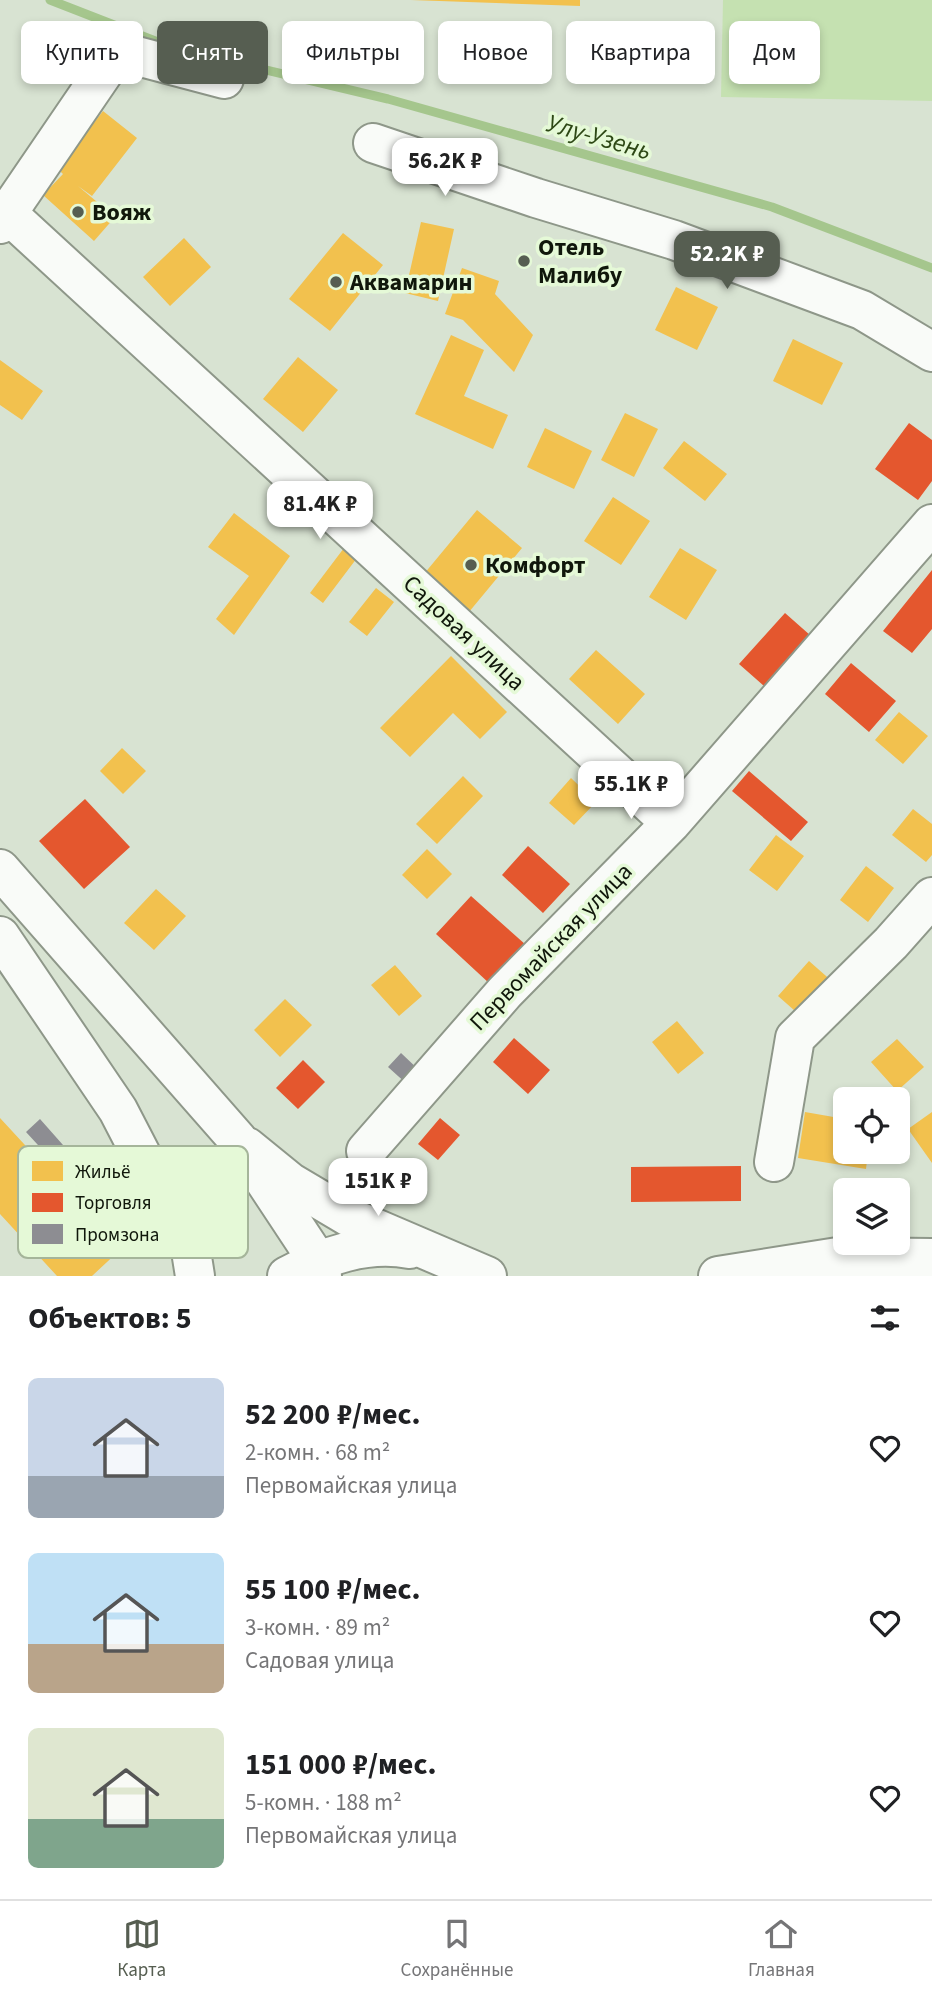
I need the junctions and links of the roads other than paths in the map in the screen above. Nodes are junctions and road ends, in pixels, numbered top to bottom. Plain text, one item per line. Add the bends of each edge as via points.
1 (157, 61) edge
2 (373, 143) dead end
3 (4, 220) edge
4 (932, 352) edge
5 (932, 524) edge
6 (671, 823) junction
7 (0, 869) edge
8 (932, 897) edge
9 (40, 917) junction
10 (2, 943) edge
11 (237, 1139) junction
12 (137, 1146) edge
13 (241, 1146) edge
14 (246, 1146) edge
15 (248, 1148) edge
16 (366, 1151) dead end
17 (248, 1159) edge
18 (774, 1162) dead end
19 (443, 1255) junction
20 (192, 1258) edge
21 (932, 1258) edge
22 (309, 1271) edge
23 (491, 1275) edge
24 (195, 1276) edge
25 (718, 1276) edge

1 - 3 main road via 118,51
2 - 4 main road via 674,240 862,310
3 - 6 main road, Садовая улица
5 - 6 main road, Первомайская улица
6 - 16 main road, Первомайская улица via 505,992
7 - 9 main road
8 - 18 main road via 795,1038
9 - 10 main road
9 - 11 main road
10 - 12 main road via 118,1110
11 - 13 main road
11 - 14 main road
15 - 19 main road via 290,1182 349,1217
17 - 22 main road
19 - 22 main road via 401,1247 358,1249
19 - 23 main road
20 - 24 main road
21 - 25 main road via 838,1257

